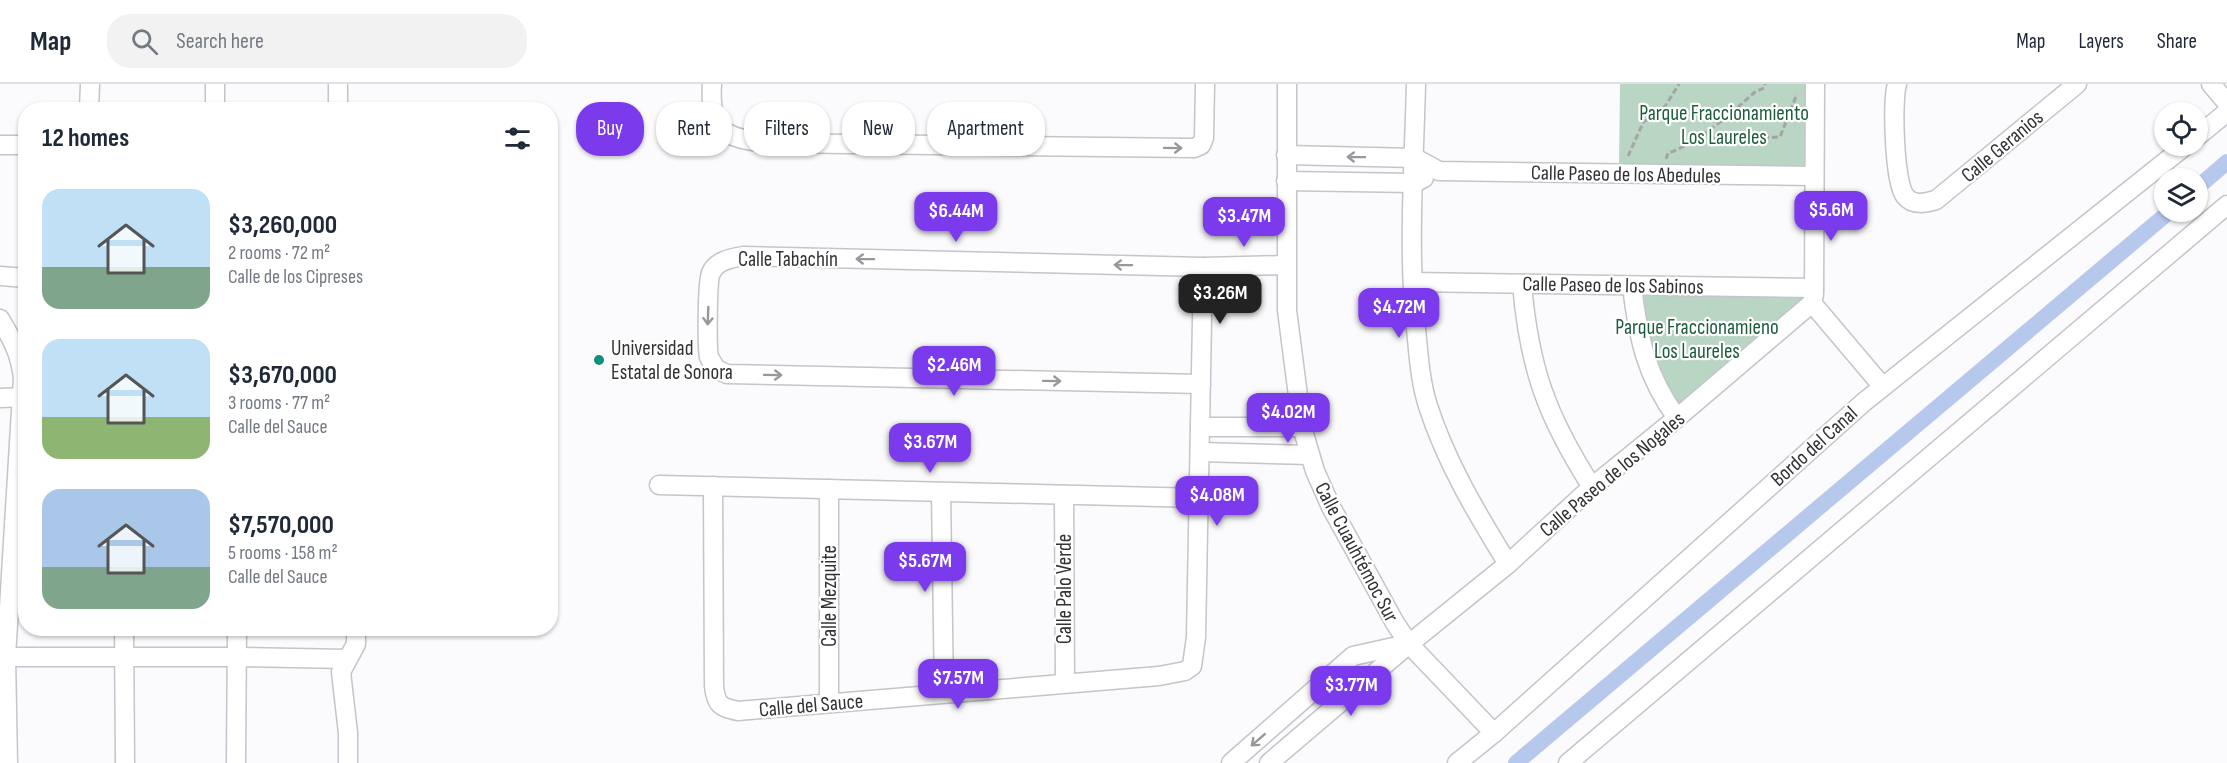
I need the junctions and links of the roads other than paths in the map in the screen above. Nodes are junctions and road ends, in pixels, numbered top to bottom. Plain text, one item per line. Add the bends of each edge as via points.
1 (90, 84) edge
2 (215, 84) edge
3 (338, 84) edge
4 (712, 84) edge
5 (1205, 84) edge
6 (1287, 84) edge
7 (1416, 84) edge
8 (2077, 84) edge
9 (2211, 84) edge
10 (1896, 85) edge
11 (1806, 88) edge
12 (89, 102) edge
13 (215, 102) edge
14 (338, 102) edge
15 (2227, 103) edge
16 (2227, 112) edge
17 (2208, 128) edge
18 (0, 145) edge
19 (18, 145) edge
20 (1286, 155) junction
21 (2172, 156) edge
22 (1415, 158) junction
23 (1439, 171) junction
24 (1813, 176) junction
25 (1286, 181) junction
26 (1414, 183) junction
27 (2227, 205) edge
28 (1286, 265) junction
29 (1203, 267) junction
30 (0, 276) edge
31 (18, 277) edge
32 (1413, 282) junction
33 (1521, 284) junction
34 (1632, 286) junction
35 (1813, 295) junction
36 (0, 320) edge
37 (18, 352) edge
38 (1201, 384) junction
39 (1883, 387) junction
40 (18, 397) edge
41 (0, 398) edge
42 (1677, 418) junction
43 (1200, 427) junction
44 (1302, 427) junction
45 (1200, 452) junction
46 (1310, 455) junction
47 (18, 471) edge
48 (660, 485) dead end
49 (713, 486) junction
50 (1592, 488) junction
51 (829, 489) junction
52 (941, 492) junction
53 (1064, 495) junction
54 (1200, 498) junction
55 (1508, 564) junction
56 (124, 636) edge
57 (237, 636) edge
58 (356, 636) edge
59 (1409, 644) junction
60 (124, 656) junction
61 (3, 657) edge
62 (237, 657) junction
63 (347, 659) junction
64 (1065, 683) junction
65 (944, 693) junction
66 (830, 703) junction
67 (1494, 733) junction
68 (8, 763) edge
69 (125, 763) edge
70 (236, 763) edge
71 (348, 763) edge
72 (1231, 763) edge
73 (1269, 763) edge
74 (1457, 763) edge
75 (1568, 763) edge

1 - 12 street
2 - 13 street
3 - 14 street
4 -> 5 street via 713,117 719,128 730,137 746,141 1194,148 1204,138
6 - 20 street, Calle Cuauhtémoc Sur
7 - 22 street
8 - 10 street, Calle Geranios via 1936,200 1924,204 1905,196 1899,182 1894,127
9 - 15 street
11 - 24 street
16 - 17 street
18 - 19 street
22 -> 20 street, Calle Paseo de los Abedules
20 - 25 street, Calle Cuauhtémoc Sur
21 - 39 street, Bordo del Canal
22 - 23 street, Calle Paseo de los Abedules
22 - 26 street
23 - 24 street, Calle Paseo de los Abedules
23 - 26 street, Calle Paseo de los Abedules
24 - 35 street
25 - 26 street, Calle Paseo de los Abedules
25 - 28 street, Calle Cuauhtémoc Sur
26 - 32 street
27 - 75 street
28 - 29 street
28 - 44 street, Calle Cuauhtémoc Sur via 1287,310
29 - 38 street
29 -> 38 street, Calle Tabachín via 742,256 718,264 710,273 707,340 716,369 727,374
30 - 31 street
32 - 33 street, Calle Paseo de los Sabinos
32 - 55 street via 1419,357 1428,404 1462,485
33 - 34 street, Calle Paseo de los Sabinos
33 - 50 street via 1540,388 1559,433
34 - 35 street, Calle Paseo de los Sabinos
34 - 42 street via 1641,347 1655,383
35 - 39 street
35 - 42 street, Calle Paseo de los Nogales
36 - 37 street
38 - 43 street
39 - 67 street, Bordo del Canal
40 - 41 street
42 - 50 street, Calle Paseo de los Nogales
43 - 44 street
43 - 45 street
44 - 46 street, Calle Cuauhtémoc Sur
45 - 46 street
45 - 54 street
46 - 59 street, Calle Cuauhtémoc Sur via 1331,507
47 - 61 street
48 - 49 street
49 - 51 street
49 - 66 street, Calle del Sauce via 716,698 720,705 738,711
50 - 55 street, Calle Paseo de los Nogales
51 - 52 street
51 - 66 street, Calle Mezquite
52 - 53 street
52 - 65 street
53 - 54 street
53 - 64 street, Calle Palo Verde
54 - 64 street, Calle del Sauce via 1192,666 1174,674
55 - 59 street, Calle Paseo de los Nogales
56 - 60 street
57 - 62 street
58 - 63 street
59 - 67 street, Calle Cuauhtémoc Sur
59 -> 72 street, Calle Paseo de los Nogales via 1353,656
59 - 73 street, Calle Paseo de los Nogales
60 - 61 street
60 - 62 street
60 - 69 street
61 - 68 street
62 - 63 street
62 - 70 street
63 - 71 street via 341,672
64 - 65 street, Calle del Sauce
65 - 66 street, Calle del Sauce
67 - 74 street, Bordo del Canal

